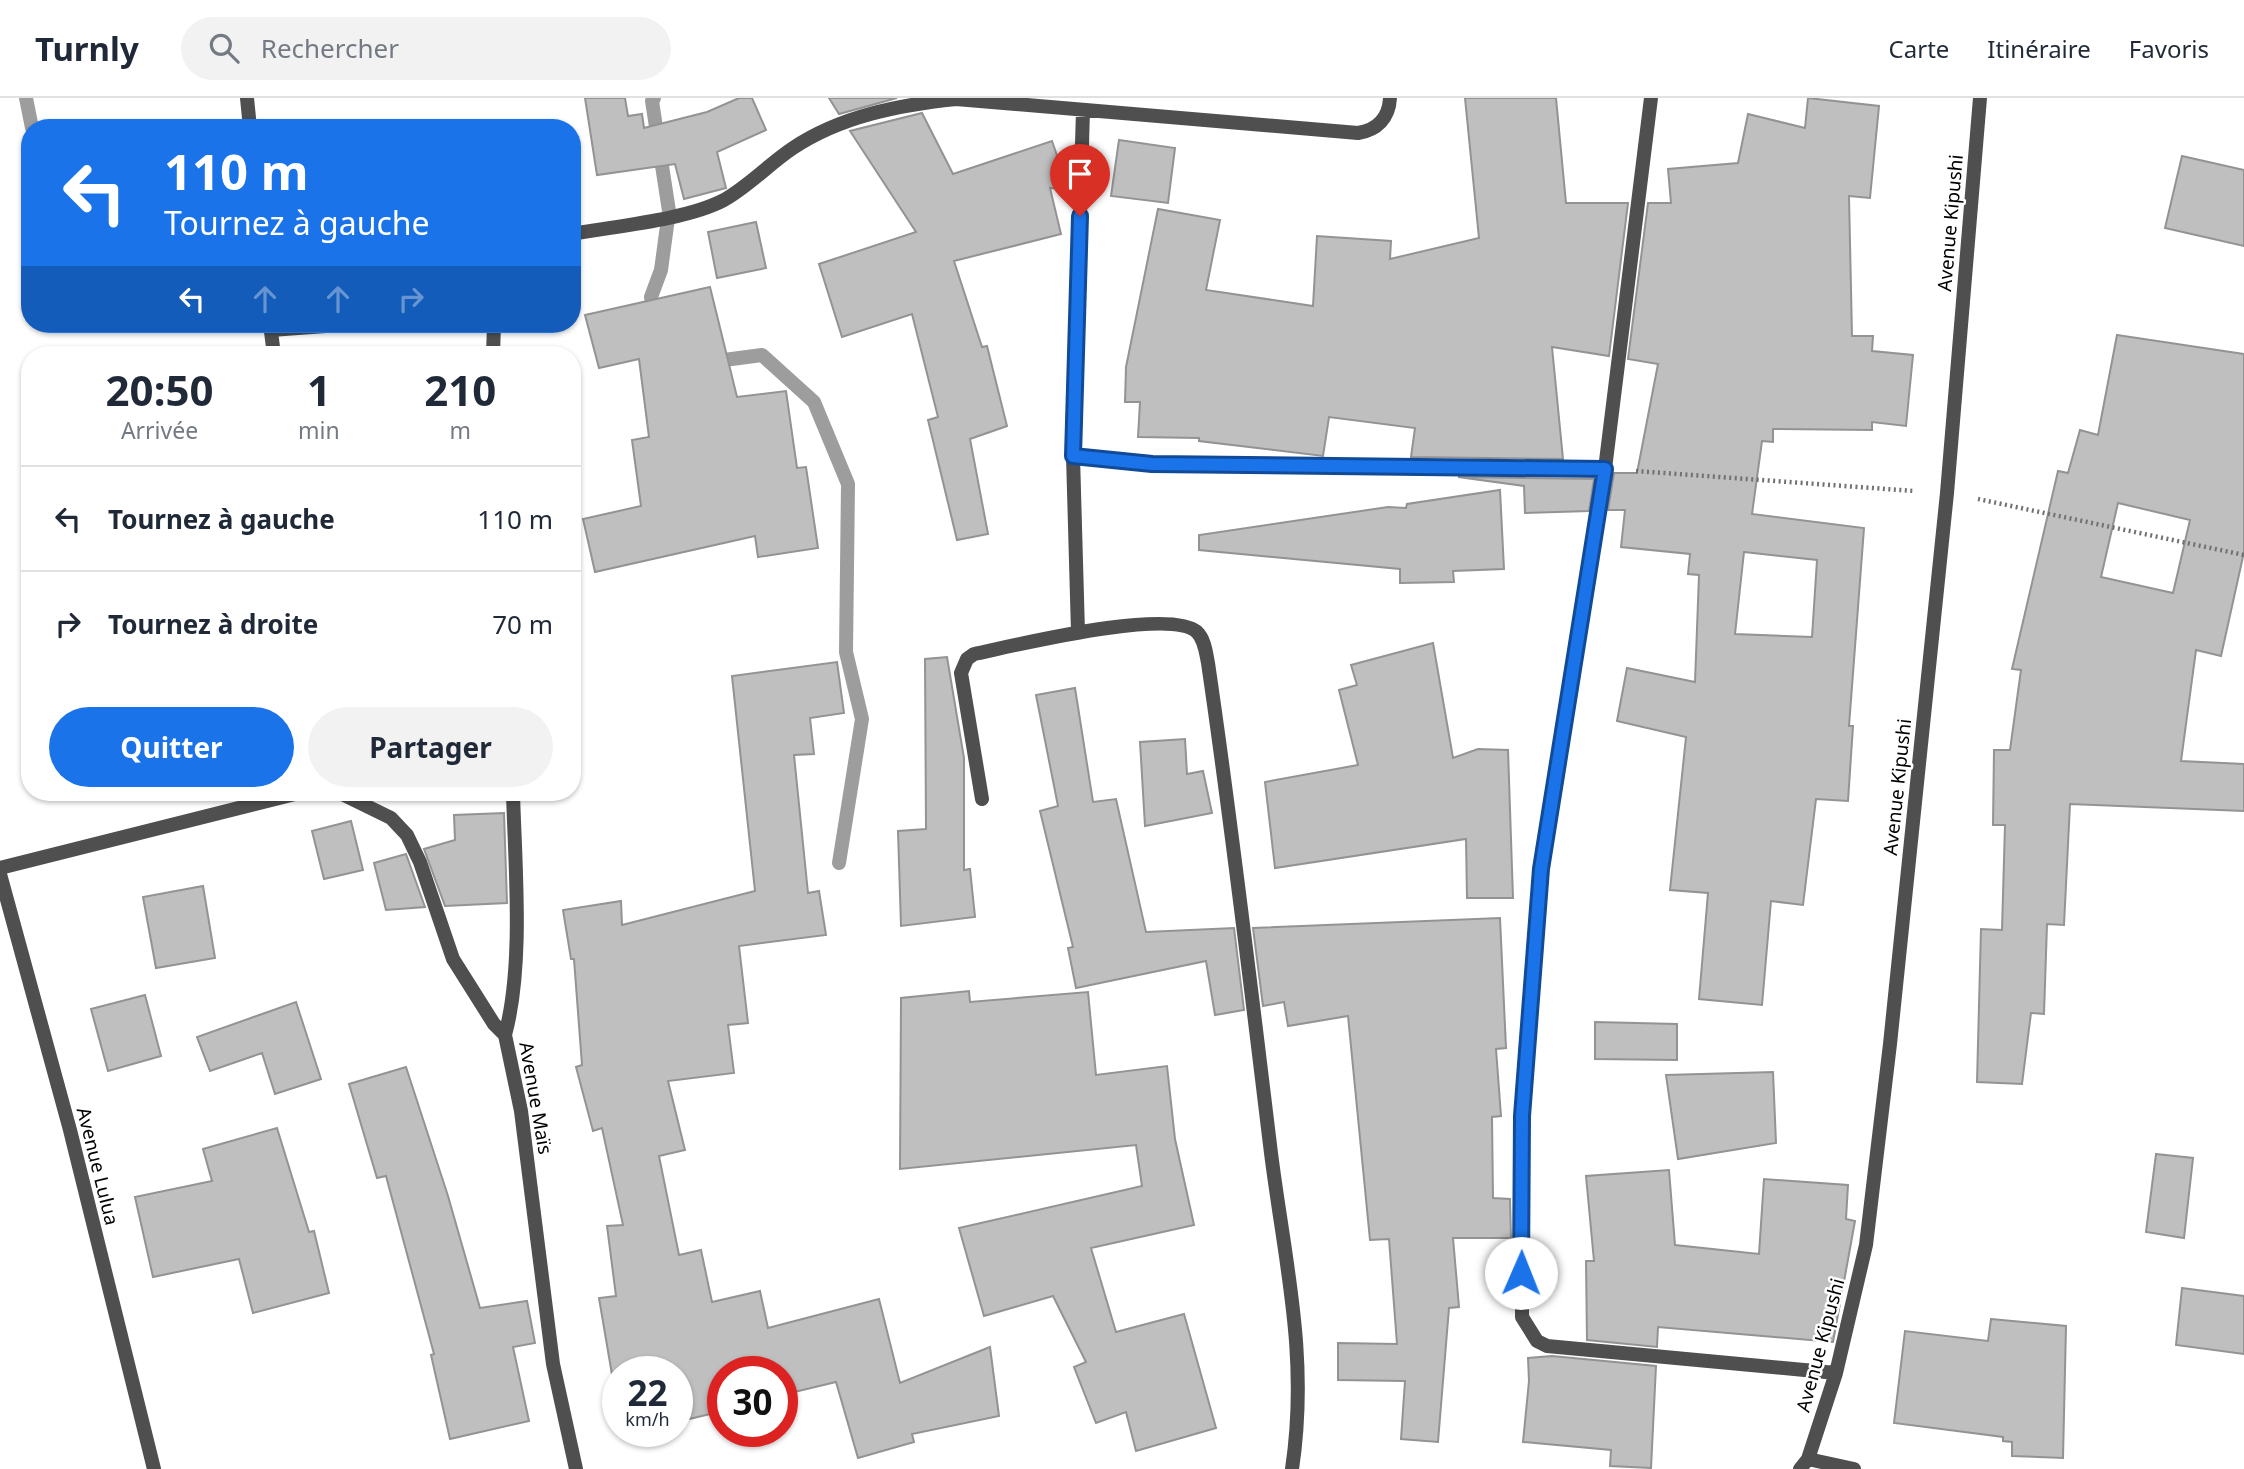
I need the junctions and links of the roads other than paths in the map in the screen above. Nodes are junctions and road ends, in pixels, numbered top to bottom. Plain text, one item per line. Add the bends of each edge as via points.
1 (247, 98) edge
2 (1390, 98) edge
3 (1651, 98) edge
4 (1980, 98) edge
5 (1083, 110) junction
6 (249, 119) edge
7 (581, 232) edge
8 (1073, 456) junction
9 (1605, 469) junction
10 (1078, 632) junction
11 (982, 799) dead end
12 (267, 801) edge
13 (356, 801) edge
14 (513, 801) edge
15 (0, 868) edge
16 (0, 874) edge
17 (505, 1035) junction
18 (1836, 1373) junction
19 (1804, 1464) edge
20 (154, 1469) edge
21 (576, 1469) edge
22 (1292, 1469) edge
23 (1854, 1469) edge

1 - 6 street
2 - 5 street via 1383,120 1371,131 1358,133
3 - 9 street
4 - 18 street, Avenue Kipushi via 1947,493 1890,1044 1866,1245
5 - 7 street via 956,99 915,103 854,118 795,147 723,200 695,211
5 - 8 street
8 - 9 street via 1152,464
8 - 10 street
9 - 18 street via 1541,869 1522,1116 1522,1317 1537,1341 1547,1346
10 - 11 street via 974,654 962,667
10 - 22 street via 1179,623 1198,632 1204,643 1296,1316 1299,1394
12 - 15 street
13 - 17 street, Avenue Maïs via 391,818 407,835 453,959
14 - 17 street via 514,969 512,1010
16 - 20 street, Avenue Lulua via 70,1130
17 - 21 street, Avenue Maïs via 521,1111 553,1364
18 - 19 street, Avenue Kipushi
19 - 23 street

